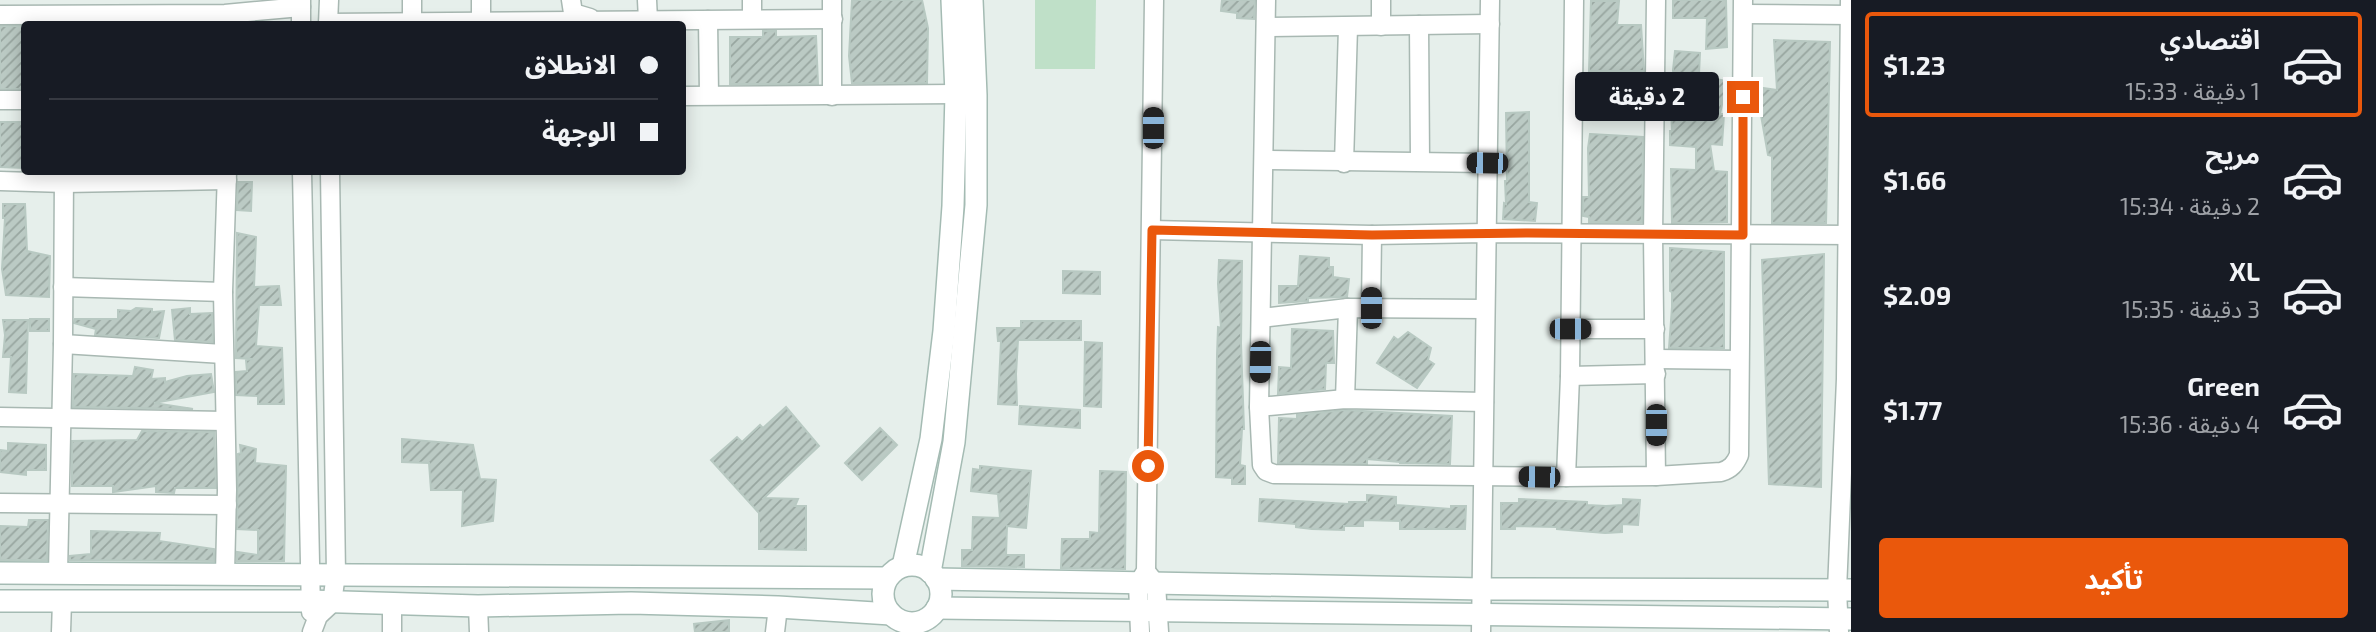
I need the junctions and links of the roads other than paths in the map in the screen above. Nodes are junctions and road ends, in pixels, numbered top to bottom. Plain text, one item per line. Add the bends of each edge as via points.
1 (329, 0) edge
2 (412, 0) edge
3 (481, 0) edge
4 (571, 0) edge
5 (648, 0) edge
6 (752, 0) edge
7 (832, 0) edge
8 (952, 0) edge
9 (972, 0) edge
10 (1154, 0) edge
11 (1266, 0) edge
12 (1381, 0) edge
13 (1490, 0) edge
14 (1574, 0) edge
15 (1656, 0) edge
16 (1744, 7) edge
17 (1850, 8) edge
18 (301, 11) edge
19 (56, 13) edge
20 (0, 15) edge
21 (226, 19) edge
22 (752, 19) junction
23 (832, 19) junction
24 (648, 20) junction
25 (708, 20) junction
26 (328, 21) edge
27 (412, 21) edge
28 (481, 21) edge
29 (588, 21) edge
30 (629, 21) edge
31 (1490, 24) junction
32 (1419, 25) junction
33 (1381, 26) junction
34 (1266, 27) junction
35 (1348, 27) junction
36 (956, 94) junction
37 (686, 96) edge
38 (709, 96) junction
39 (832, 96) junction
40 (0, 100) edge
41 (21, 100) edge
42 (1264, 160) junction
43 (1420, 162) junction
44 (1344, 163) junction
45 (1487, 163) junction
46 (302, 175) edge
47 (330, 175) edge
48 (227, 176) edge
49 (64, 177) edge
50 (0, 181) edge
51 (1152, 230) junction
52 (1486, 233) junction
53 (1570, 233) junction
54 (1262, 234) junction
55 (1653, 234) junction
56 (1372, 235) junction
57 (1743, 235) junction
58 (1849, 235) edge
59 (63, 287) junction
60 (223, 292) junction
61 (1348, 308) junction
62 (1371, 308) junction
63 (1486, 309) junction
64 (1261, 318) junction
65 (1570, 329) junction
66 (1655, 329) junction
67 (64, 344) junction
68 (223, 354) junction
69 (1739, 360) junction
70 (1656, 367) junction
71 (1570, 376) junction
72 (1848, 379) edge
73 (1345, 398) junction
74 (1484, 402) junction
75 (1259, 407) junction
76 (0, 417) edge
77 (61, 418) junction
78 (225, 421) junction
79 (1484, 476) junction
80 (1656, 476) junction
81 (1566, 477) junction
82 (0, 503) edge
83 (60, 503) junction
84 (227, 505) junction
85 (895, 572) junction
86 (0, 573) edge
87 (58, 573) junction
88 (309, 573) junction
89 (225, 574) junction
90 (336, 574) junction
91 (933, 576) junction
92 (1147, 580) junction
93 (1483, 589) junction
94 (1844, 590) edge
95 (0, 601) edge
96 (62, 601) junction
97 (309, 601) junction
98 (332, 603) junction
99 (392, 604) junction
100 (478, 606) junction
101 (778, 607) junction
102 (937, 608) junction
103 (1149, 622) edge
104 (901, 623) edge
105 (1843, 623) edge
106 (1482, 624) edge
107 (313, 627) edge
108 (61, 632) edge
109 (391, 632) edge
110 (479, 632) edge
111 (775, 632) edge

1 - 26 street
2 - 27 street
3 - 28 street
4 - 29 street via 573,13
5 - 24 street
6 - 22 street
7 - 23 street
8 - 36 street
9 - 91 street via 976,205 954,442
10 - 51 street
11 - 34 street
12 - 33 street
13 - 31 street
14 - 53 street
15 - 55 street
16 - 17 street
16 - 57 street
17 - 58 street
18 - 21 street
19 - 20 street
19 - 21 street
22 - 23 street
22 - 25 street
23 - 39 street
24 - 25 street
24 - 30 street
25 - 38 street
31 - 32 street
31 - 45 street
32 - 33 street
32 - 43 street
33 - 35 street
34 - 35 street
34 - 42 street
35 - 44 street
36 - 39 street
36 - 85 street via 953,206 932,439
37 - 38 street
38 - 39 street
40 - 41 street
42 - 44 street
42 - 54 street
43 - 44 street
43 - 45 street
45 - 52 street
46 - 88 street
47 - 90 street
48 - 49 street
48 - 60 street
49 - 50 street
49 - 59 street
51 - 54 street
51 - 92 street
52 - 53 street
52 - 56 street
52 - 63 street
53 - 55 street
53 - 65 street
54 - 56 street
54 - 64 street
55 - 57 street
55 - 66 street
56 - 62 street
57 - 58 street
57 - 69 street
58 - 72 street
59 - 60 street
59 - 67 street
60 - 68 street
61 - 62 street
61 - 64 street
61 - 73 street
62 - 63 street
63 - 74 street
64 - 75 street
65 - 66 street
65 - 71 street
66 - 70 street
67 - 68 street
67 - 77 street
68 - 78 street
69 - 70 street
69 - 80 street via 1739,454 1735,464 1721,472
70 - 71 street
70 - 80 street
71 - 81 street
72 - 94 street
73 - 74 street
73 - 75 street
74 - 79 street
75 - 79 street via 1262,465 1274,474
76 - 77 street
77 - 78 street
77 - 83 street
78 - 84 street
79 - 81 street
79 - 93 street
80 - 81 street
82 - 83 street
83 - 84 street
83 - 87 street
84 - 89 street
85 - 90 street
85 - 91 street via 913,565
85 - 104 street via 883,596
86 - 87 street
87 - 89 street
88 - 89 street
88 - 90 street
88 - 97 street
90 - 98 street
91 - 92 street
91 - 102 street via 940,594
92 - 93 street
92 - 103 street
93 - 94 street
93 - 106 street
94 - 105 street
95 - 96 street
96 - 97 street
96 - 108 street
97 - 98 street
97 - 107 street
98 - 99 street
98 - 107 street via 318,615
99 - 100 street
99 - 109 street
100 - 101 street via 631,603
100 - 110 street
101 - 104 street
101 - 111 street
102 - 103 street
102 - 104 street via 924,620
103 - 106 street
105 - 106 street

